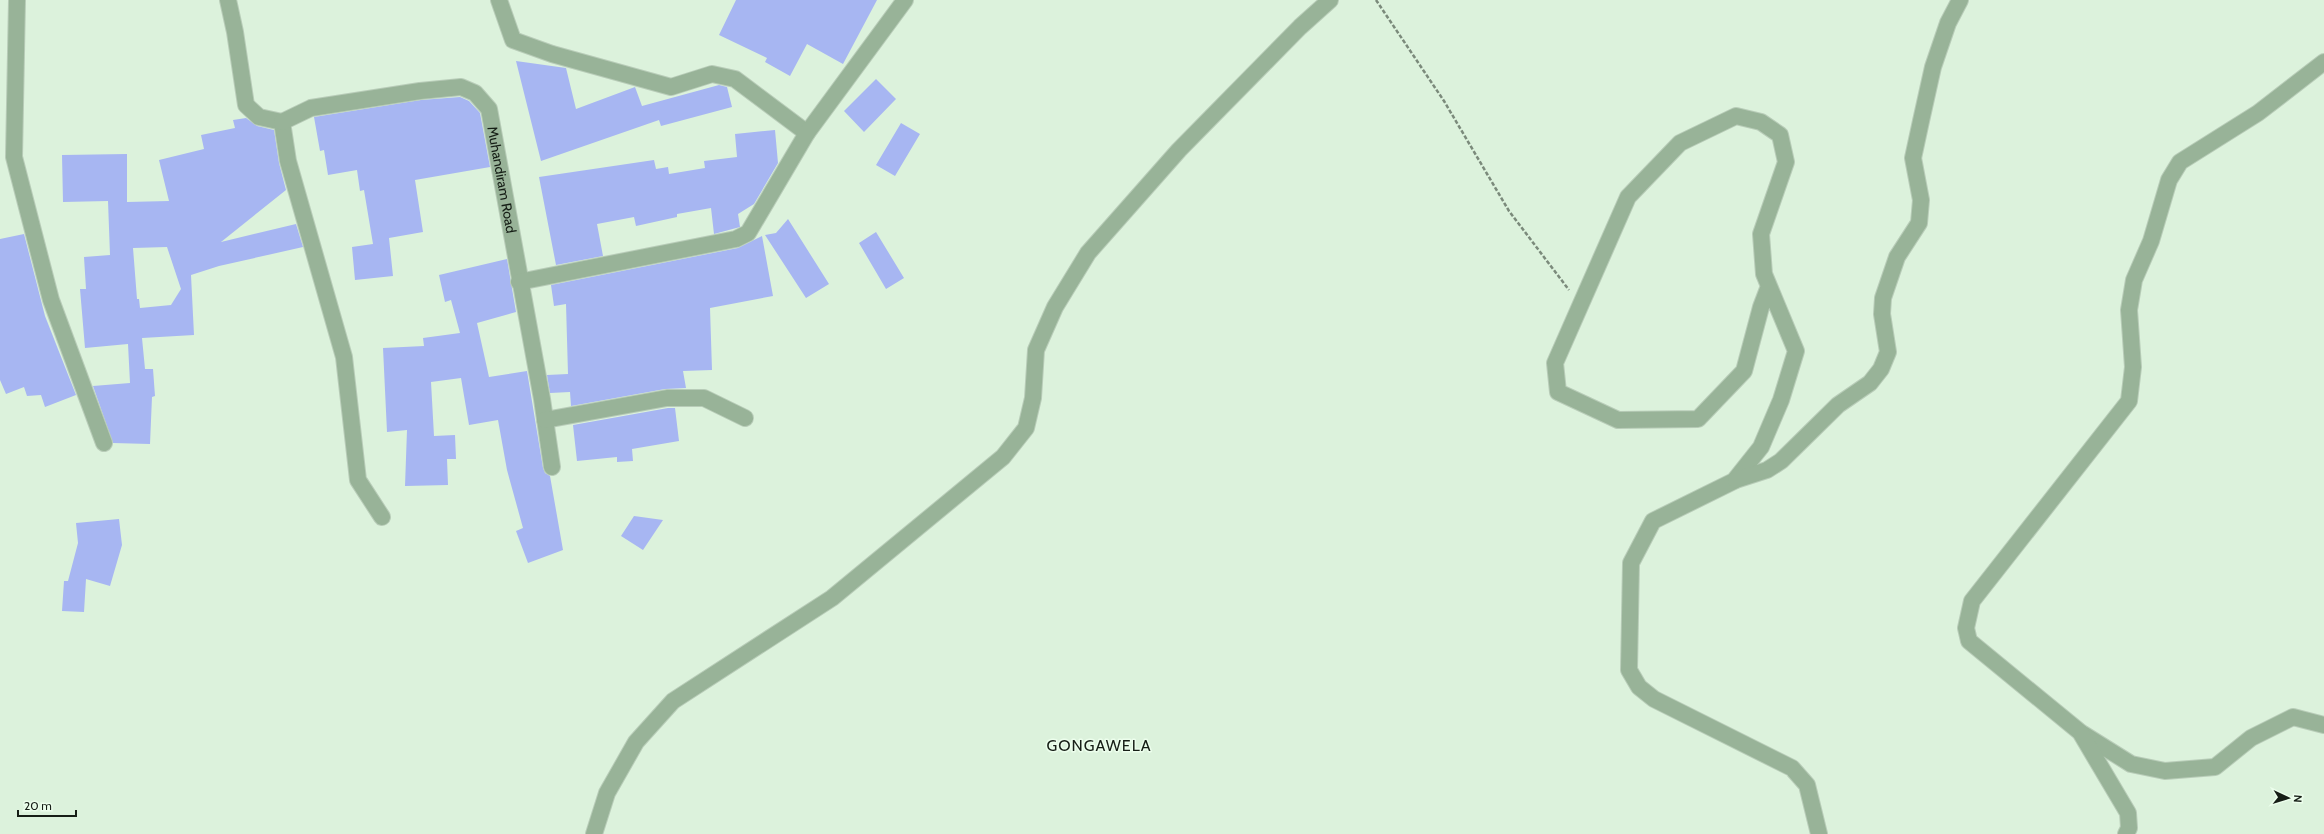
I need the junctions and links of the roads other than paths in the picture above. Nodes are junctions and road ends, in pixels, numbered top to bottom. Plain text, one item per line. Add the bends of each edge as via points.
1 (17, 0) edge
2 (228, 0) edge
3 (500, 0) edge
4 (905, 0) edge
5 (1330, 0) edge
6 (1960, 0) edge
7 (2324, 62) edge
8 (282, 122) junction
9 (807, 133) junction
10 (519, 282) junction
11 (1769, 286) junction
12 (745, 418) dead end
13 (545, 420) junction
14 (104, 443) dead end
15 (552, 467) dead end
16 (1734, 481) junction
17 (382, 517) dead end
18 (2324, 725) edge
19 (2080, 732) junction
20 (594, 834) edge
21 (1820, 834) edge
22 (2126, 834) edge

1 - 14 street via 14,157 51,300
2 - 8 street via 246,106 258,117
3 - 9 street via 513,40 552,54 671,87 712,74 735,79
4 - 9 street
5 - 20 street via 1179,150 1088,253 1056,306 1036,350 1033,398 1026,428 1003,457 832,598 673,701 636,742 607,793
6 - 16 street via 1948,23 1933,67 1914,150 1913,158 1921,200 1919,223 1897,257 1883,298 1882,314 1888,352 1881,369 1870,383 1838,406 1781,461 1768,470
7 - 19 street via 2258,113 2180,162 2169,180 2151,241 2134,280 2129,310 2133,367 2129,401 1972,601 1966,628 1969,641
8 - 10 street, Muhandiram Road via 311,108 420,91 461,87 475,93 489,109
8 - 17 street via 288,161 344,357 358,480
9 - 10 street via 748,233 736,239
10 - 13 street, Muhandiram Road
11 - 11 street via 1744,371 1698,419 1618,420 1558,392 1554,363 1628,197 1680,143 1736,116 1761,122 1780,135 1786,162 1761,234 1764,274
11 - 16 street via 1796,351 1781,400 1761,447
12 - 13 street via 704,398 667,398
13 - 15 street, Muhandiram Road
16 - 21 street via 1652,521 1631,563 1629,670 1639,687 1654,698 1792,768 1807,786
18 - 19 street via 2293,717 2251,738 2215,767 2165,771 2130,764
19 - 22 street via 2128,813 2129,828

